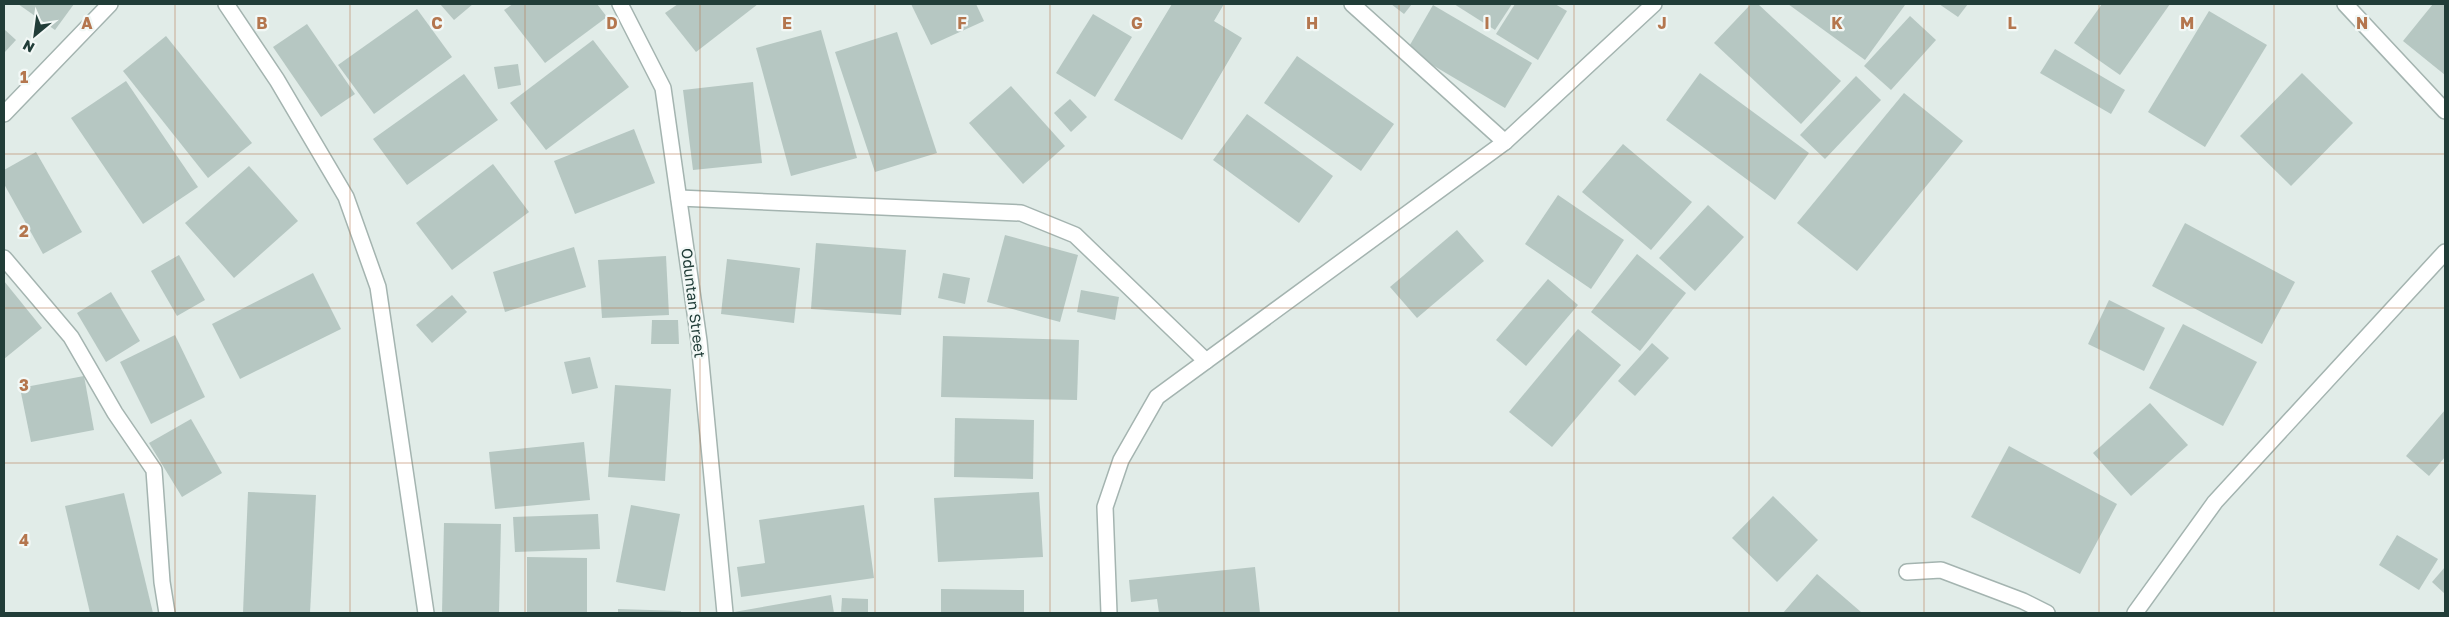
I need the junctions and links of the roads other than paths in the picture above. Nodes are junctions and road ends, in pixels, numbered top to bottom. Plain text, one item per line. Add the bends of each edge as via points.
1 (110, 4) edge
2 (226, 4) edge
3 (620, 4) edge
4 (1352, 4) edge
5 (1654, 4) edge
6 (2349, 5) edge
7 (2445, 112) edge
8 (4, 114) edge
9 (1504, 142) junction
10 (679, 198) junction
11 (2445, 252) edge
12 (4, 258) edge
13 (1206, 361) junction
14 (1907, 572) dead end
15 (167, 613) edge
16 (426, 613) edge
17 (725, 613) edge
18 (1109, 613) edge
19 (2047, 613) edge
20 (2135, 613) edge

1 - 8 street
2 - 16 street via 277,80 346,197 378,287
3 - 10 street, Oduntan Street via 663,88
4 - 9 street
5 - 9 street
6 - 7 street
9 - 13 street
10 - 13 street via 1021,213 1075,236
10 - 17 street, Oduntan Street via 699,341
11 - 20 street via 2216,502
12 - 15 street via 71,337 115,413 154,470
13 - 18 street via 1157,396 1121,460 1105,507
14 - 19 street via 1941,570

